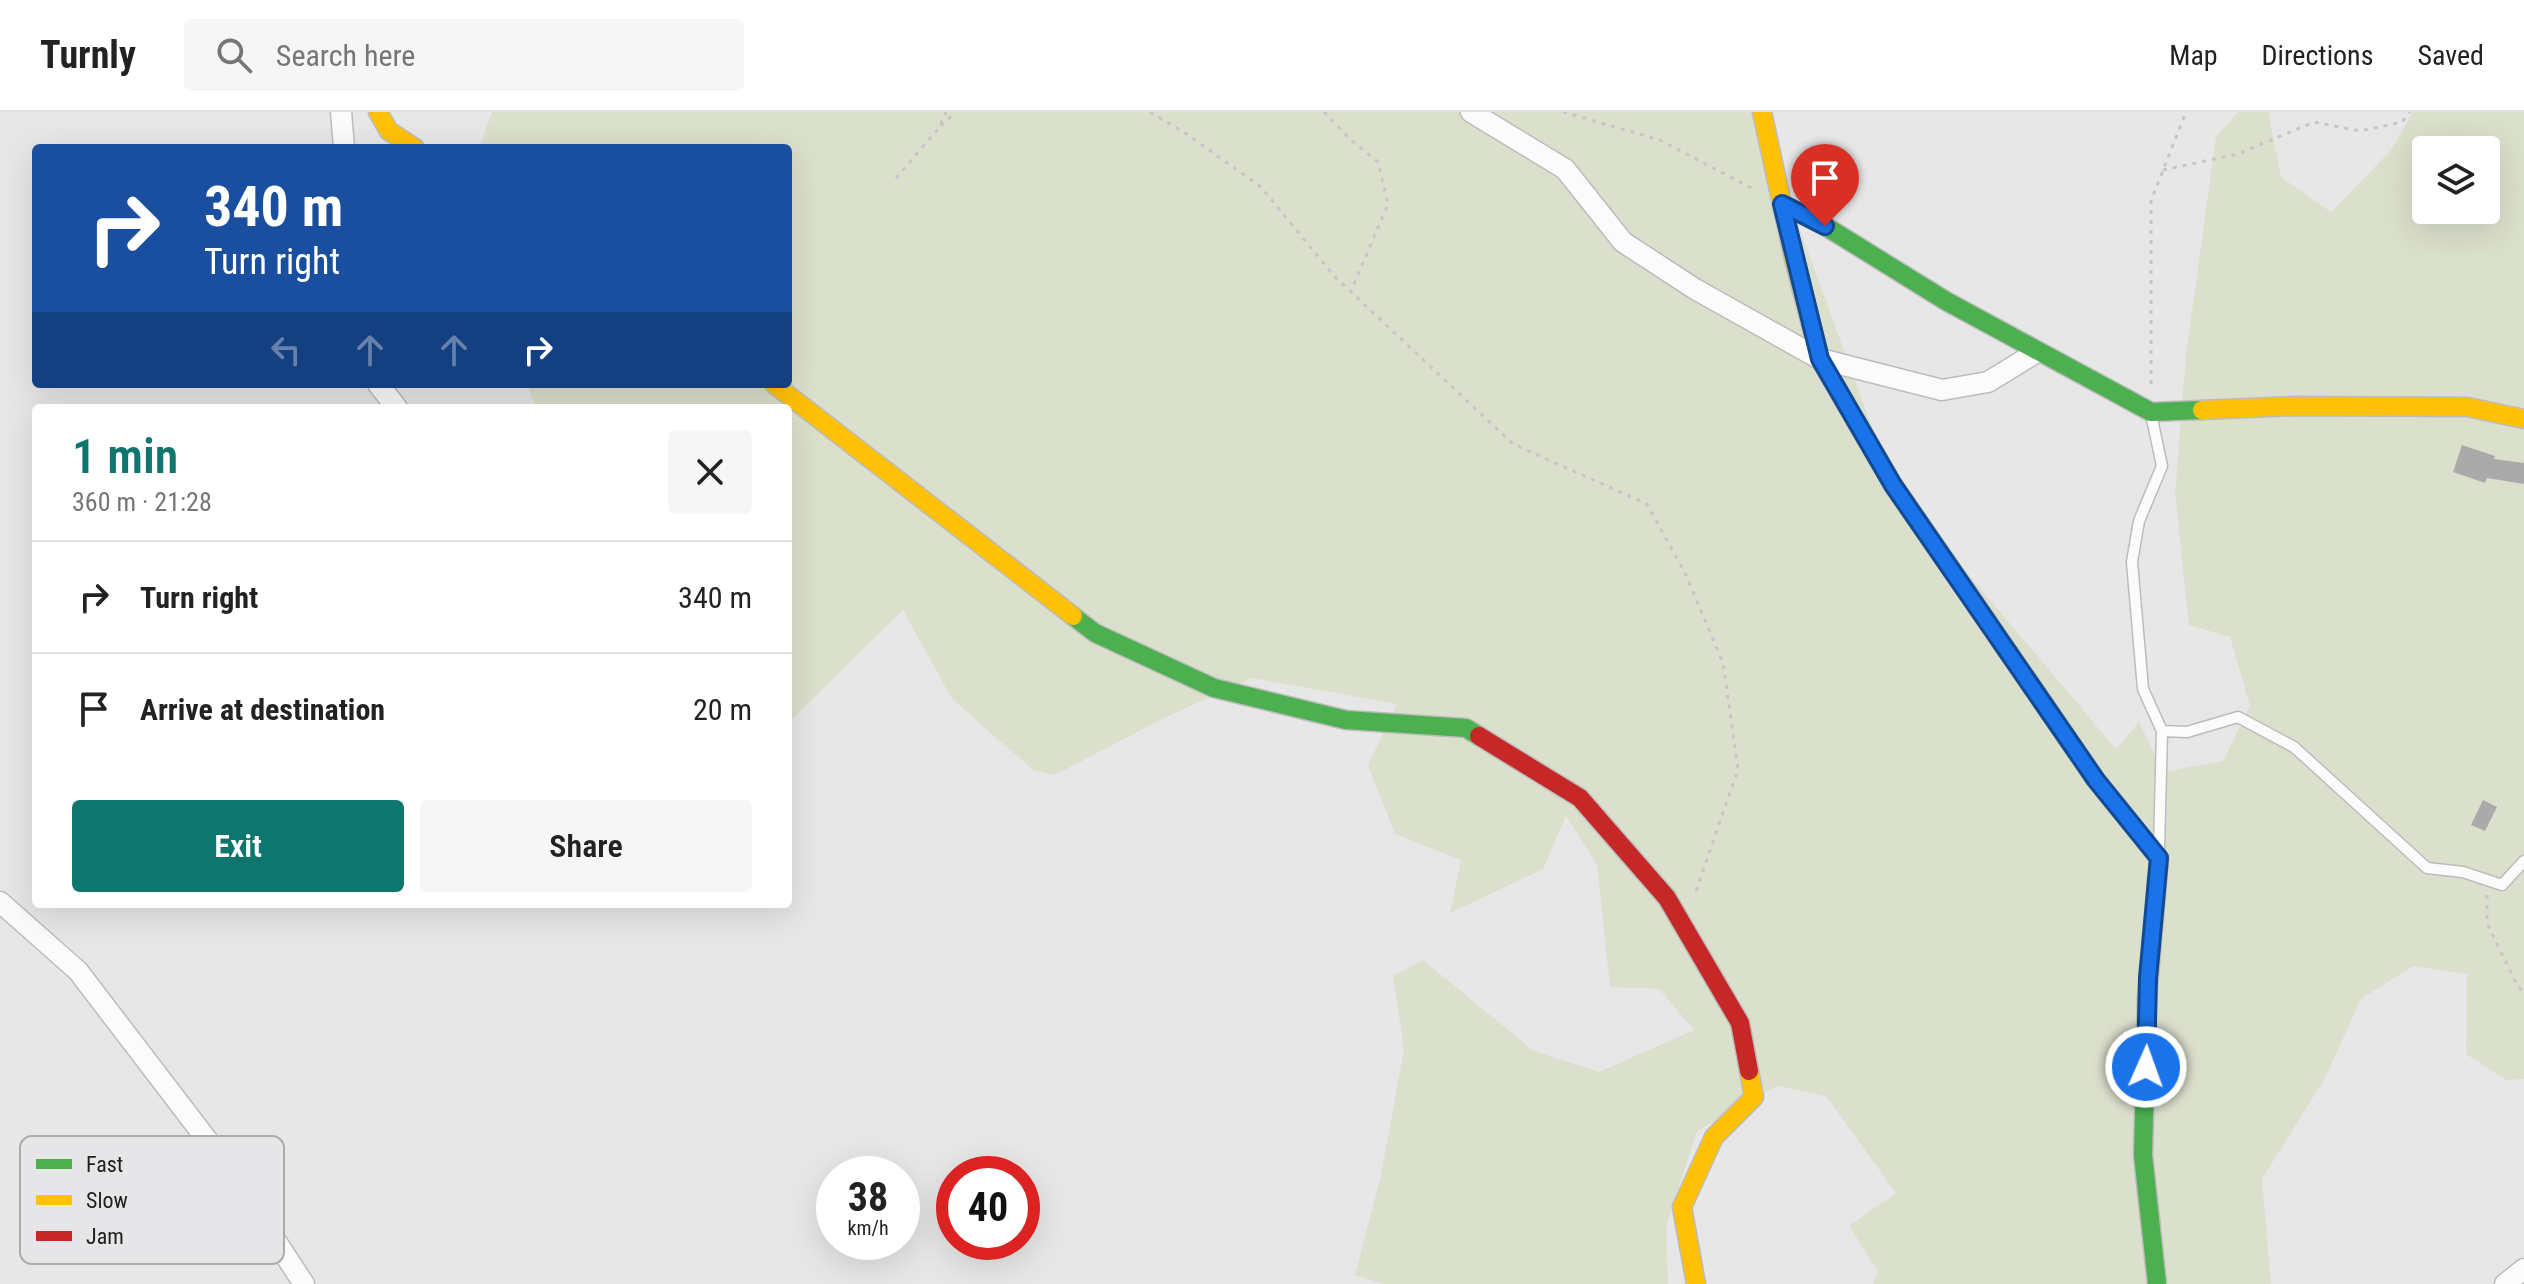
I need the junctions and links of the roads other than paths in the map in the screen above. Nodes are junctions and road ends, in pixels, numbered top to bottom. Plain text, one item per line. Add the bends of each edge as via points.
1 (341, 112) edge
2 (378, 112) edge
3 (1471, 112) edge
4 (1762, 112) edge
5 (344, 144) edge
6 (409, 144) edge
7 (1782, 204) junction
8 (2037, 352) junction
9 (1820, 359) junction
10 (381, 388) edge
11 (779, 388) edge
12 (394, 404) edge
13 (2151, 412) junction
14 (2524, 419) edge
15 (2162, 731) junction
16 (2159, 858) junction
17 (2524, 861) edge
18 (0, 902) edge
19 (204, 1136) edge
20 (284, 1254) edge
21 (2524, 1269) edge
22 (304, 1284) edge
23 (1696, 1284) edge
24 (2157, 1284) edge
25 (2505, 1284) edge

1 - 5 street
2 - 6 street via 389,131
3 - 9 street via 1565,169 1623,242
4 - 7 street
7 - 8 street
7 - 9 street
8 - 9 street via 1988,382 1942,390
8 - 13 street
9 - 16 street via 1902,498 2096,780
10 - 12 street
11 - 23 street via 1095,633 1214,688 1346,720 1466,728 1580,798 1667,898 1740,1023 1754,1097 1714,1137 1682,1207
13 - 14 street via 2467,407
13 - 15 lane via 2162,466 2139,521 2132,562 2143,689
15 - 16 lane
15 - 17 lane via 2187,732 2238,717 2294,747 2427,868 2463,872 2502,885
16 - 24 street via 2148,978 2143,1155
18 - 19 street via 78,971
20 - 22 street
21 - 25 street

